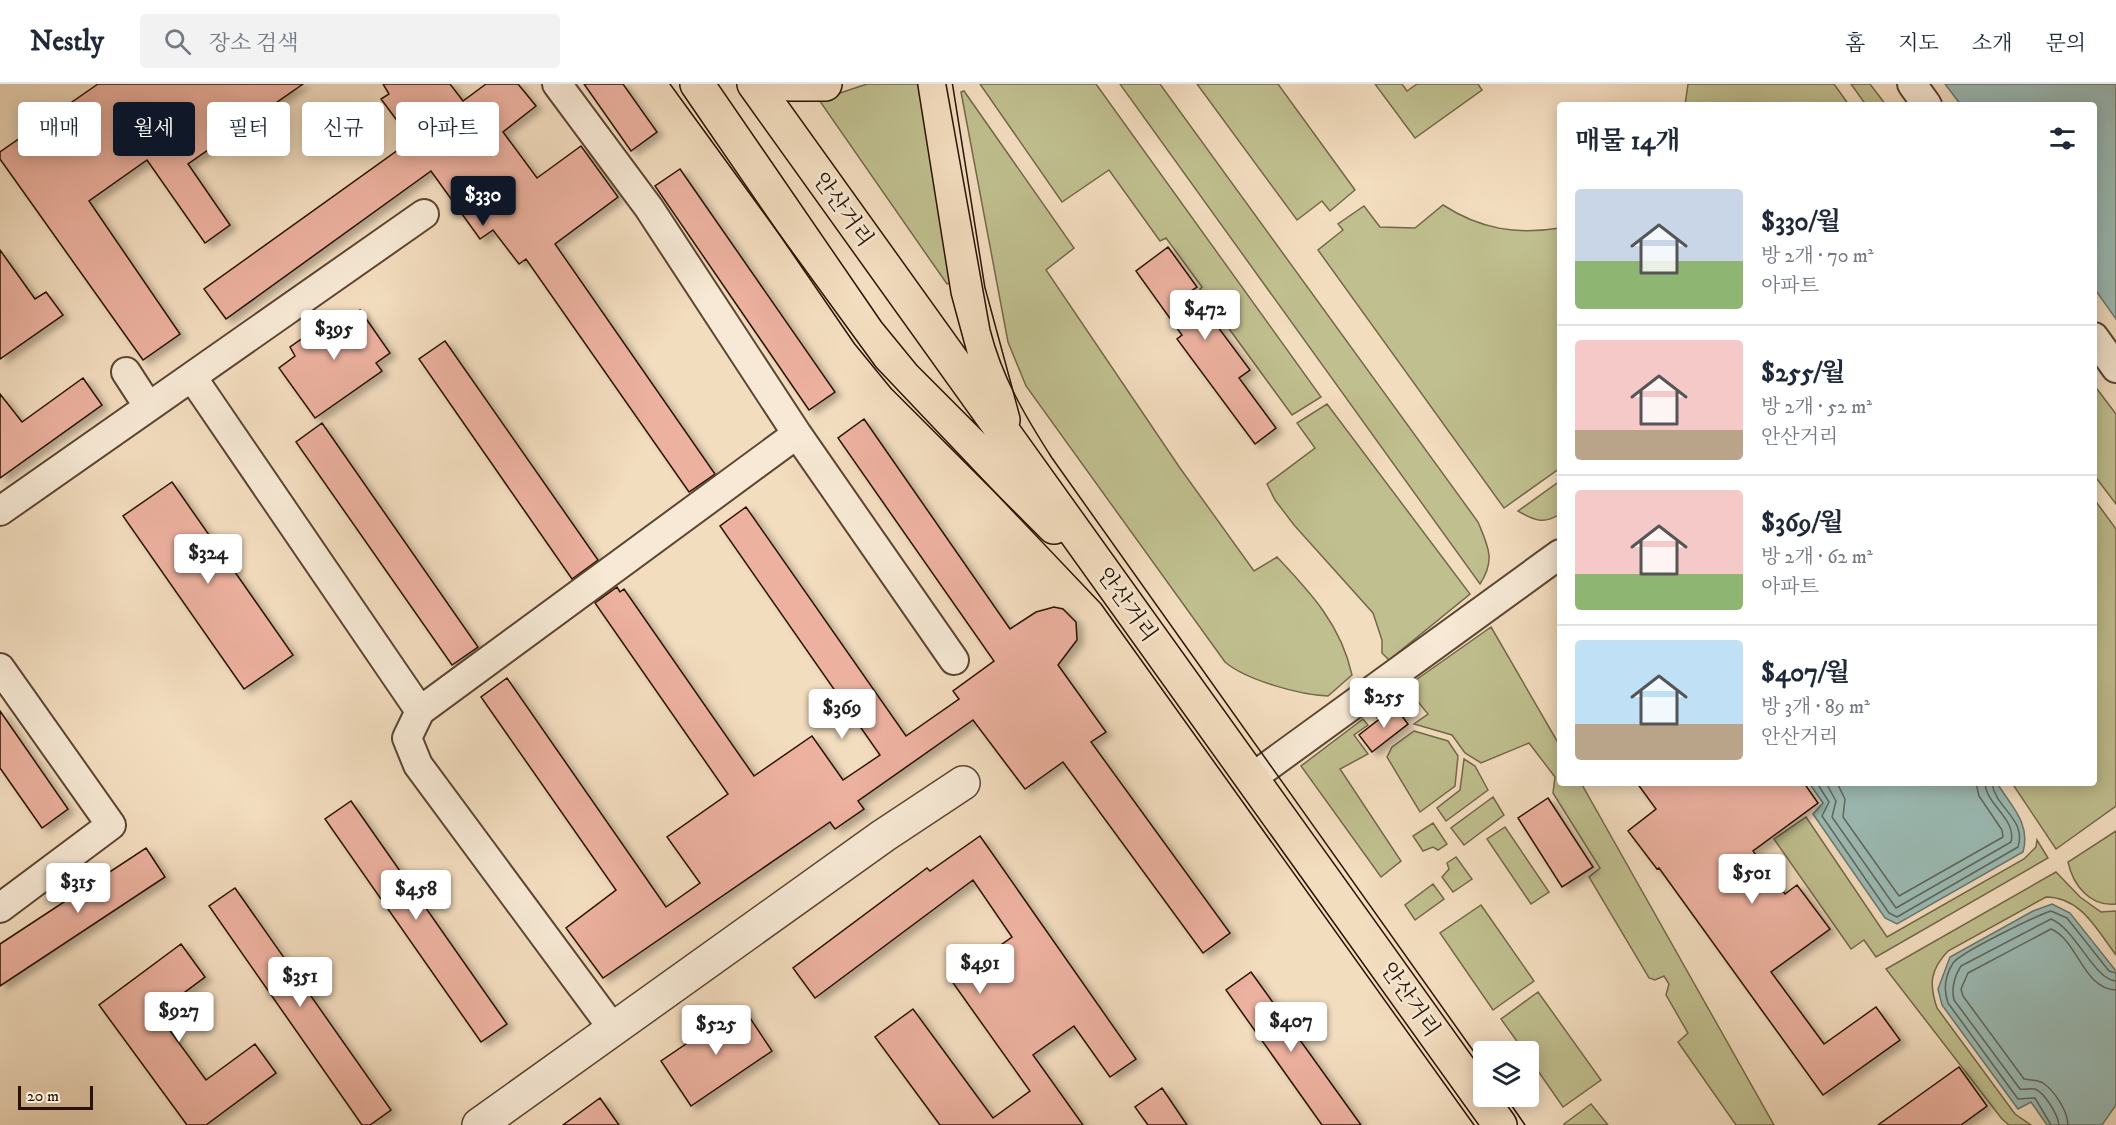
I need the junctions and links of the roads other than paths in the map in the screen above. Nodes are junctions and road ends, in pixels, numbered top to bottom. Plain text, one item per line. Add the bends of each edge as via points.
1 (557, 84) edge
2 (697, 84) edge
3 (754, 84) edge
4 (790, 84) edge
5 (825, 84) edge
6 (935, 84) edge
7 (1912, 84) edge
8 (1925, 102) edge
9 (424, 214) dead end
10 (2097, 341) edge
11 (2116, 368) edge
12 (126, 372) dead end
13 (192, 377) junction
14 (148, 406) junction
15 (797, 434) junction
16 (1008, 439) junction
17 (0, 511) edge
18 (1557, 556) edge
19 (1111, 580) junction
20 (954, 660) dead end
21 (0, 668) edge
22 (420, 711) junction
23 (1253, 777) junction
24 (963, 783) dead end
25 (0, 908) edge
26 (614, 1030) junction
27 (479, 1125) edge
28 (1500, 1125) edge

1 - 15 street via 649,208
2 - 19 main road via 868,333 904,377 1012,488
3 - 16 main road, 안산거리
4 - 5 main road
6 - 16 main road via 968,291
7 - 8 street
9 - 13 street
10 - 11 street
12 - 14 street
13 - 14 street
13 - 22 street
14 - 17 street
15 - 20 street
15 - 22 street
16 - 19 main road, 안산거리
18 - 23 street
19 - 23 main road, 안산거리
21 - 25 street via 111,825
22 - 26 street via 408,738 418,765
23 - 28 main road, 안산거리
24 - 26 street
26 - 27 street

